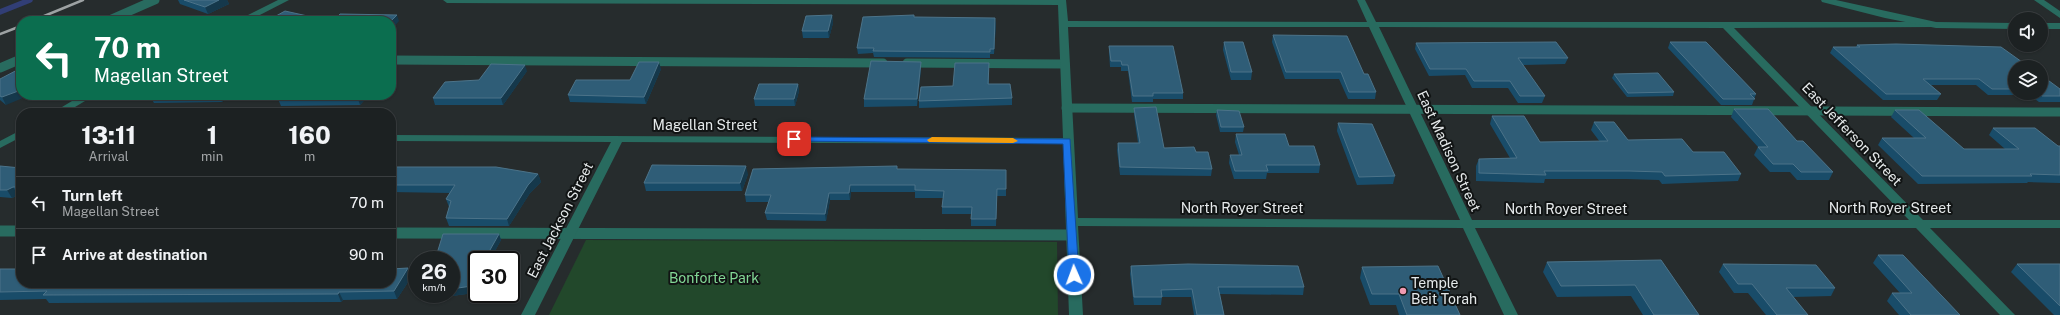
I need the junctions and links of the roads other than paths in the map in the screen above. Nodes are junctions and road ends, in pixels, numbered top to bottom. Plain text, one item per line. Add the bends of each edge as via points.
1 (155, 0) edge
2 (285, 0) edge
3 (447, 0) edge
4 (1361, 0) edge
5 (1825, 0) edge
6 (2038, 0) edge
7 (1062, 1) edge
8 (2060, 15) edge
9 (118, 16) edge
10 (251, 16) edge
11 (1063, 24) junction
12 (1372, 25) junction
13 (1726, 25) junction
14 (1936, 25) junction
15 (2008, 26) edge
16 (2048, 26) edge
17 (2060, 26) edge
18 (396, 60) edge
19 (16, 61) edge
20 (1065, 64) junction
21 (0, 68) edge
22 (81, 100) edge
23 (66, 108) edge
24 (1066, 108) junction
25 (1414, 110) junction
26 (1810, 112) junction
27 (2060, 112) edge
28 (16, 136) edge
29 (0, 137) edge
30 (16, 137) edge
31 (396, 138) edge
32 (619, 138) junction
33 (1067, 141) junction
34 (0, 145) edge
35 (1072, 222) junction
36 (1918, 223) junction
37 (1467, 224) junction
38 (2060, 224) edge
39 (0, 231) edge
40 (16, 231) edge
41 (396, 233) edge
42 (569, 234) junction
43 (1072, 235) junction
44 (528, 315) edge
45 (1076, 315) edge
46 (1510, 315) edge
47 (2008, 315) edge

1 - 9 lane
2 - 10 street
3 - 7 street
4 - 12 street, East Madison Street
5 - 14 street
6 - 8 street
7 - 11 street
11 - 12 street
11 - 20 street
12 - 13 street
12 - 25 street, East Madison Street
13 - 14 street
13 - 26 street, East Jefferson Street
14 - 15 street
16 - 17 street
18 - 20 lane
19 - 21 lane
20 - 24 street
22 - 23 street
24 - 25 lane
24 - 33 street
25 - 26 lane
25 - 37 street, East Madison Street
26 - 27 lane
26 - 36 street, East Jefferson Street
28 - 29 street
30 - 34 street
31 - 32 street, Magellan Street
32 - 33 street, Magellan Street
32 - 42 street, East Jackson Street
33 - 35 street
35 - 37 street, North Royer Street
35 - 43 street
36 - 37 street, North Royer Street
36 - 38 street, North Royer Street
36 - 47 street, East Jefferson Street
37 - 46 street, East Madison Street
39 - 40 lane
41 - 42 lane
42 - 43 lane
42 - 44 street, East Jackson Street
43 - 45 street

